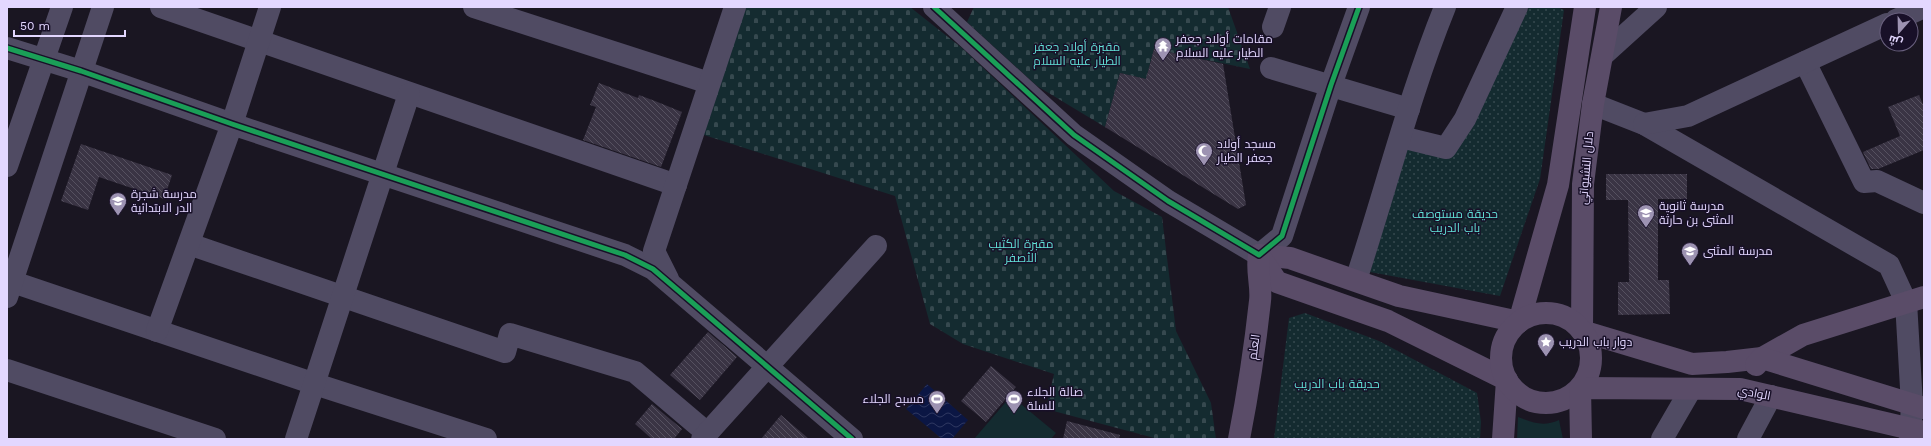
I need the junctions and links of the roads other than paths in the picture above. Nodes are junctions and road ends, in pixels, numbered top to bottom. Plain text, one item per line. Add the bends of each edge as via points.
1 (62, 7) edge
2 (103, 7) edge
3 (161, 7) edge
4 (270, 7) edge
5 (474, 7) edge
6 (734, 7) edge
7 (935, 7) edge
8 (1359, 7) edge
9 (1445, 7) edge
10 (1518, 7) edge
11 (1585, 7) edge
12 (1611, 7) edge
13 (1656, 7) edge
14 (1924, 7) edge
15 (1913, 12) edge
16 (1879, 28) edge
17 (259, 42) junction
18 (7, 48) edge
19 (1603, 55) junction
20 (43, 61) junction
21 (1805, 62) junction
22 (1271, 68) dead end
23 (81, 71) junction
24 (709, 83) junction
25 (1331, 85) junction
26 (409, 94) junction
27 (1593, 104) junction
28 (1409, 109) junction
29 (232, 124) junction
30 (1644, 124) junction
31 (12, 135) edge
32 (1401, 137) junction
33 (7, 166) edge
34 (383, 174) junction
35 (676, 185) junction
36 (1924, 203) edge
37 (189, 244) junction
38 (876, 246) dead end
39 (1259, 255) junction
40 (1290, 258) junction
41 (1356, 280) junction
42 (1277, 282) junction
43 (670, 283) junction
44 (9, 287) edge
45 (342, 297) junction
46 (1915, 299) edge
47 (1520, 322) junction
48 (158, 331) junction
49 (1582, 331) junction
50 (1762, 358) junction
51 (767, 367) junction
52 (7, 370) edge
53 (1507, 380) junction
54 (315, 384) junction
55 (1580, 388) junction
56 (1691, 389) junction
57 (1740, 389) junction
58 (1771, 396) junction
59 (1918, 406) edge
60 (1915, 434) edge
61 (705, 436) edge
62 (849, 438) edge
63 (215, 439) edge
64 (296, 439) edge
65 (486, 439) edge
66 (1239, 439) edge
67 (1254, 439) edge
68 (1503, 439) edge
69 (1581, 439) edge
70 (1662, 439) edge
71 (1748, 439) edge

1 - 20 street
2 - 23 street
3 - 17 street
4 - 17 street
5 - 24 street
6 - 24 street
7 - 39 street via 1074,135 1168,200
8 - 25 street
9 - 28 street
10 - 32 street via 1465,119 1446,148
11 - 47 main road via 1558,185
12 - 19 main road, دلال النشيواتي
13 - 19 street
14 - 15 street
16 - 21 street
17 - 26 street
17 - 29 street
18 - 20 street
19 - 27 main road, دلال النشيواتي
20 - 23 street
20 - 31 street
21 - 30 street via 1688,116
21 - 36 street via 1864,182 1877,181
22 - 25 street
23 - 29 street
23 - 44 street
24 - 35 street
25 - 28 street
25 - 39 street via 1282,236
26 - 34 street
26 - 35 street
27 - 30 street
27 - 49 main road, دلال النشيواتي via 1582,184
28 - 32 street
29 - 34 street
29 - 37 street
30 - 46 street via 1889,265
31 - 33 street
32 - 41 street
34 - 43 street via 626,255 653,269
34 - 45 street
35 - 43 street via 654,251
37 - 45 street
37 - 48 street
38 - 51 street
39 - 40 main road
39 - 42 main road
39 - 66 main road, العلم via 1257,266 1261,299
40 - 41 main road
40 - 42 main road, العلم
41 - 47 main road via 1398,296
42 - 53 main road via 1388,321
42 - 67 main road, العلم
43 - 51 street
44 - 48 street
45 - 54 street
45 - 61 street via 504,352 510,334 635,372
46 - 50 main road via 1803,335
46 - 59 street
47 - 49 main road via 1545,313 1559,315
47 - 53 main road via 1510,331 1503,349 1502,368
48 - 54 street
49 - 50 main road via 1692,364
49 - 55 main road via 1589,344 1591,360 1588,375
50 - 57 main road
50 - 59 main road
51 - 61 street
51 - 62 street
52 - 63 street
53 - 55 main road via 1516,391 1528,399 1542,403 1562,400
53 - 68 main road
54 - 64 street
54 - 65 street
55 - 56 main road, الوادي
55 - 69 main road
56 - 57 main road, الوادي
56 - 70 street
57 - 58 main road, الوادي
58 - 60 main road, الوادي
58 - 71 street
59 - 60 street

